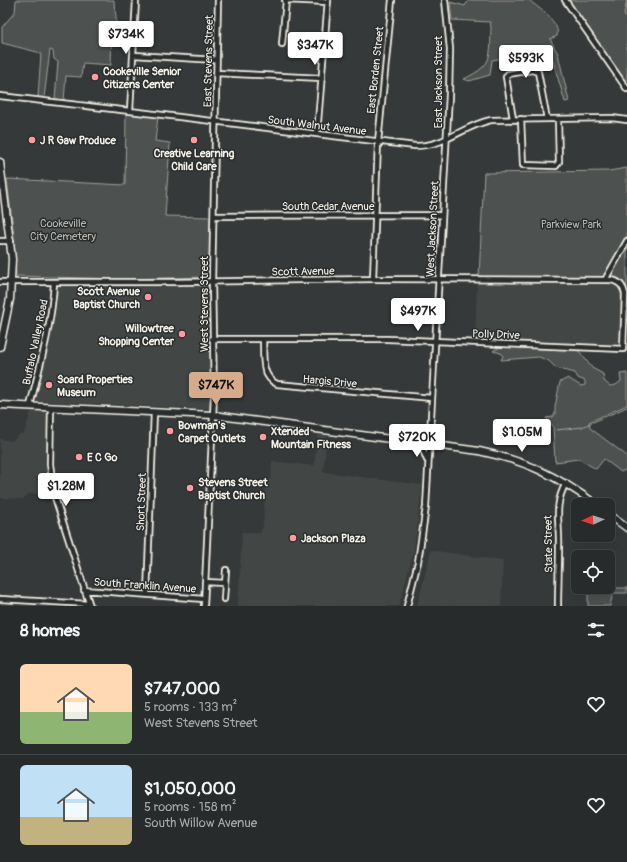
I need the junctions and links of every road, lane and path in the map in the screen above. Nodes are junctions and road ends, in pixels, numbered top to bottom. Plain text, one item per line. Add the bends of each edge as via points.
1 (136, 0) edge
2 (218, 0) edge
3 (285, 0) edge
4 (392, 0) edge
5 (445, 0) edge
6 (565, 0) edge
7 (328, 1) edge
8 (282, 44) dead end
9 (134, 55) junction
10 (216, 60) junction
11 (216, 73) junction
12 (322, 78) junction
13 (627, 89) edge
14 (0, 96) edge
15 (130, 111) junction
16 (513, 119) junction
17 (521, 119) junction
18 (547, 119) junction
19 (558, 119) junction
20 (627, 120) edge
21 (216, 121) junction
22 (317, 134) junction
23 (447, 140) junction
24 (378, 142) junction
25 (0, 162) edge
26 (1, 172) edge
27 (374, 215) junction
28 (442, 215) junction
29 (214, 216) junction
30 (11, 241) junction
31 (627, 241) edge
32 (0, 242) edge
33 (373, 279) junction
34 (439, 280) junction
35 (605, 280) junction
36 (12, 281) junction
37 (212, 281) junction
38 (0, 282) edge
39 (54, 282) junction
40 (212, 339) junction
41 (263, 339) junction
42 (435, 341) junction
43 (0, 347) edge
44 (432, 398) junction
45 (0, 405) edge
46 (30, 406) junction
47 (51, 407) junction
48 (154, 412) junction
49 (213, 415) junction
50 (417, 443) junction
51 (430, 445) junction
52 (428, 467) junction
53 (566, 483) junction
54 (587, 498) edge
55 (615, 519) edge
56 (627, 528) edge
57 (226, 570) dead end
58 (205, 582) junction
59 (225, 583) junction
60 (84, 590) junction
61 (147, 594) junction
62 (0, 599) edge
63 (204, 599) junction
64 (224, 599) dead end
65 (89, 605) edge
66 (204, 606) edge
67 (407, 606) edge
68 (558, 606) edge

1 - 9 street
2 - 10 street, East Stevens Street
3 - 7 street
3 - 8 street
4 - 24 street, East Borden Street
5 - 23 street, East Jackson Street via 450,49
6 - 13 street
7 - 12 street
9 - 10 street
9 - 15 street
10 - 11 street, East Stevens Street
11 - 12 street
11 - 21 street, East Stevens Street
12 - 22 street
14 - 15 street, South Walnut Avenue
15 - 21 street, South Walnut Avenue
16 - 17 street, South Walnut Avenue
16 - 18 street via 506,77 508,74 532,70 538,72
16 - 23 street, South Walnut Avenue via 482,122
17 - 18 street, South Walnut Avenue
17 - 19 street via 523,165 548,166 556,166 559,162
18 - 19 street, South Walnut Avenue
19 - 20 street, South Walnut Avenue
21 - 22 street, South Walnut Avenue
21 - 29 street, West Stevens Street
22 - 24 street, South Walnut Avenue
23 - 24 street, South Walnut Avenue via 422,146
23 - 28 street, West Jackson Street
24 - 27 street, East Borden Street
25 - 26 main road
26 - 30 main road
27 - 28 street, South Cedar Avenue
27 - 29 street, South Cedar Avenue
27 - 33 street, East Borden Street
28 - 34 street, West Jackson Street
29 - 37 street, West Stevens Street
30 - 32 street
30 - 36 main road
31 - 35 street
33 - 34 street, Scott Avenue
33 - 37 street, Scott Avenue
34 - 35 street, Scott Avenue
34 - 42 street, West Jackson Street
35 - 42 street, Polly Drive via 618,281 626,294 623,349
36 - 38 street, Scott Avenue
36 - 39 street, Scott Avenue
36 - 43 main road
37 - 39 street, Scott Avenue
37 - 40 street, West Stevens Street
39 - 46 street, Buffalo Valley Road via 49,325
40 - 41 street, Polly Drive
40 - 49 street, West Stevens Street
41 - 42 street, Polly Drive
41 - 44 street, Hargis Drive via 265,372 272,382 277,384
42 - 44 street, West Jackson Street
44 - 51 street, West Jackson Street
45 - 46 main road
46 - 47 main road
47 - 48 main road
47 - 60 street via 50,464 54,494
48 - 49 main road
48 - 61 street, Short Street
49 - 50 main road
49 - 58 street, West Stevens Street
50 - 51 main road
50 - 52 street via 426,455
51 - 52 street, West Jackson Street
51 - 53 main road via 500,456 548,473
52 - 67 street, West Jackson Street via 423,535
53 - 54 main road
53 - 68 street, State Street via 560,494 557,509
55 - 56 main road
57 - 59 street
58 - 59 street
58 - 63 street, West Stevens Street
59 - 64 street
60 - 61 street, South Franklin Avenue
60 - 65 street
61 - 63 street, South Franklin Avenue
62 - 65 street, South Franklin Avenue
63 - 66 street, West Stevens Street

